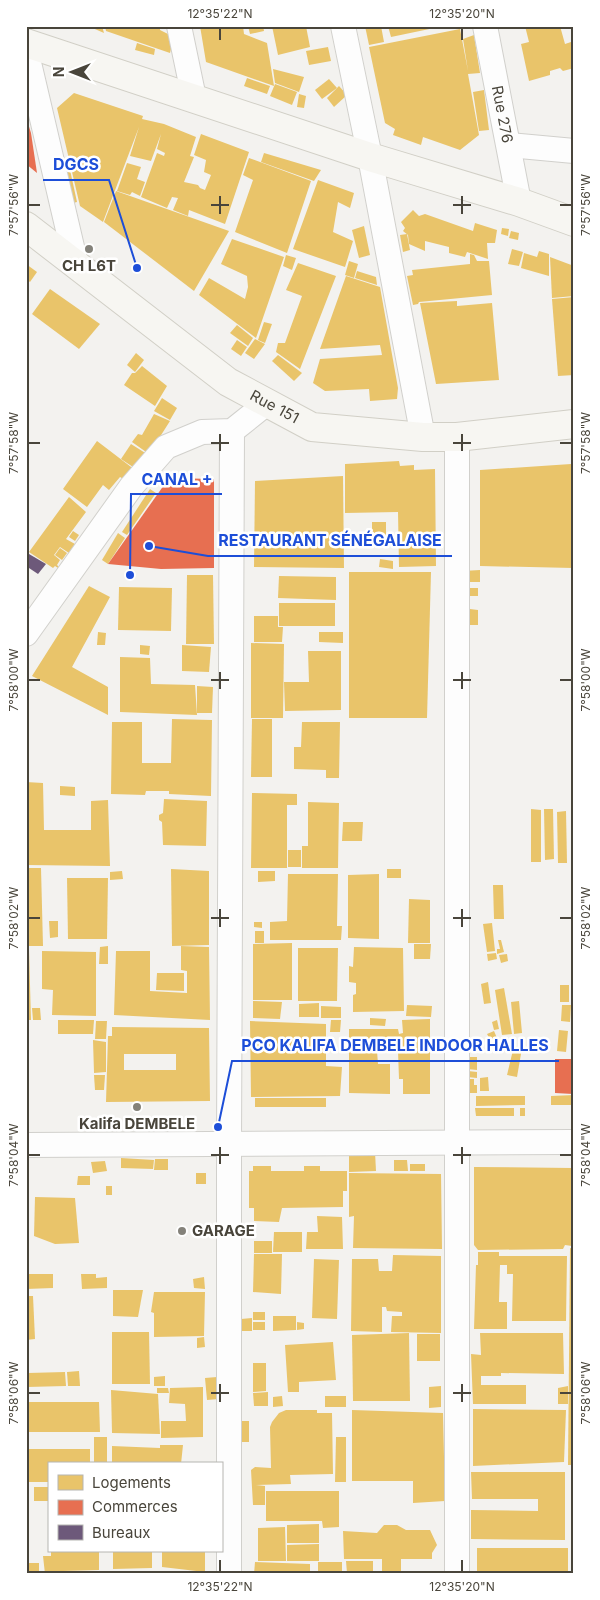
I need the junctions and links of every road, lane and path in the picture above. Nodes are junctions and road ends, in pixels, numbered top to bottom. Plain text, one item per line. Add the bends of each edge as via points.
1 (179, 26) edge
2 (343, 26) edge
3 (485, 26) edge
4 (26, 43) edge
5 (26, 50) edge
6 (194, 98) junction
7 (509, 146) junction
8 (574, 151) edge
9 (370, 156) junction
10 (519, 202) junction
11 (574, 222) edge
12 (26, 226) edge
13 (76, 264) junction
14 (267, 403) junction
15 (574, 424) edge
16 (232, 431) junction
17 (423, 437) junction
18 (456, 437) junction
19 (26, 634) edge
20 (574, 1142) edge
21 (457, 1143) junction
22 (229, 1144) junction
23 (26, 1145) edge
24 (229, 1574) edge
25 (457, 1574) edge

1 - 6 street
2 - 9 street
3 - 7 street, Rue 276
4 - 6 main road
5 - 13 street
6 - 9 main road
7 - 8 street
7 - 10 street, Rue 276
9 - 10 main road
9 - 17 street
10 - 11 main road
12 - 13 main road, Rue 151
13 - 14 main road, Rue 151 via 228,382
14 - 16 street
14 - 17 main road, Rue 151 via 312,427
15 - 18 main road, Rue 151
16 - 19 street via 202,432 166,447 131,487
16 - 22 street
17 - 18 main road, Rue 151
18 - 21 street
20 - 21 street
21 - 22 street
21 - 25 street
22 - 23 street
22 - 24 street

